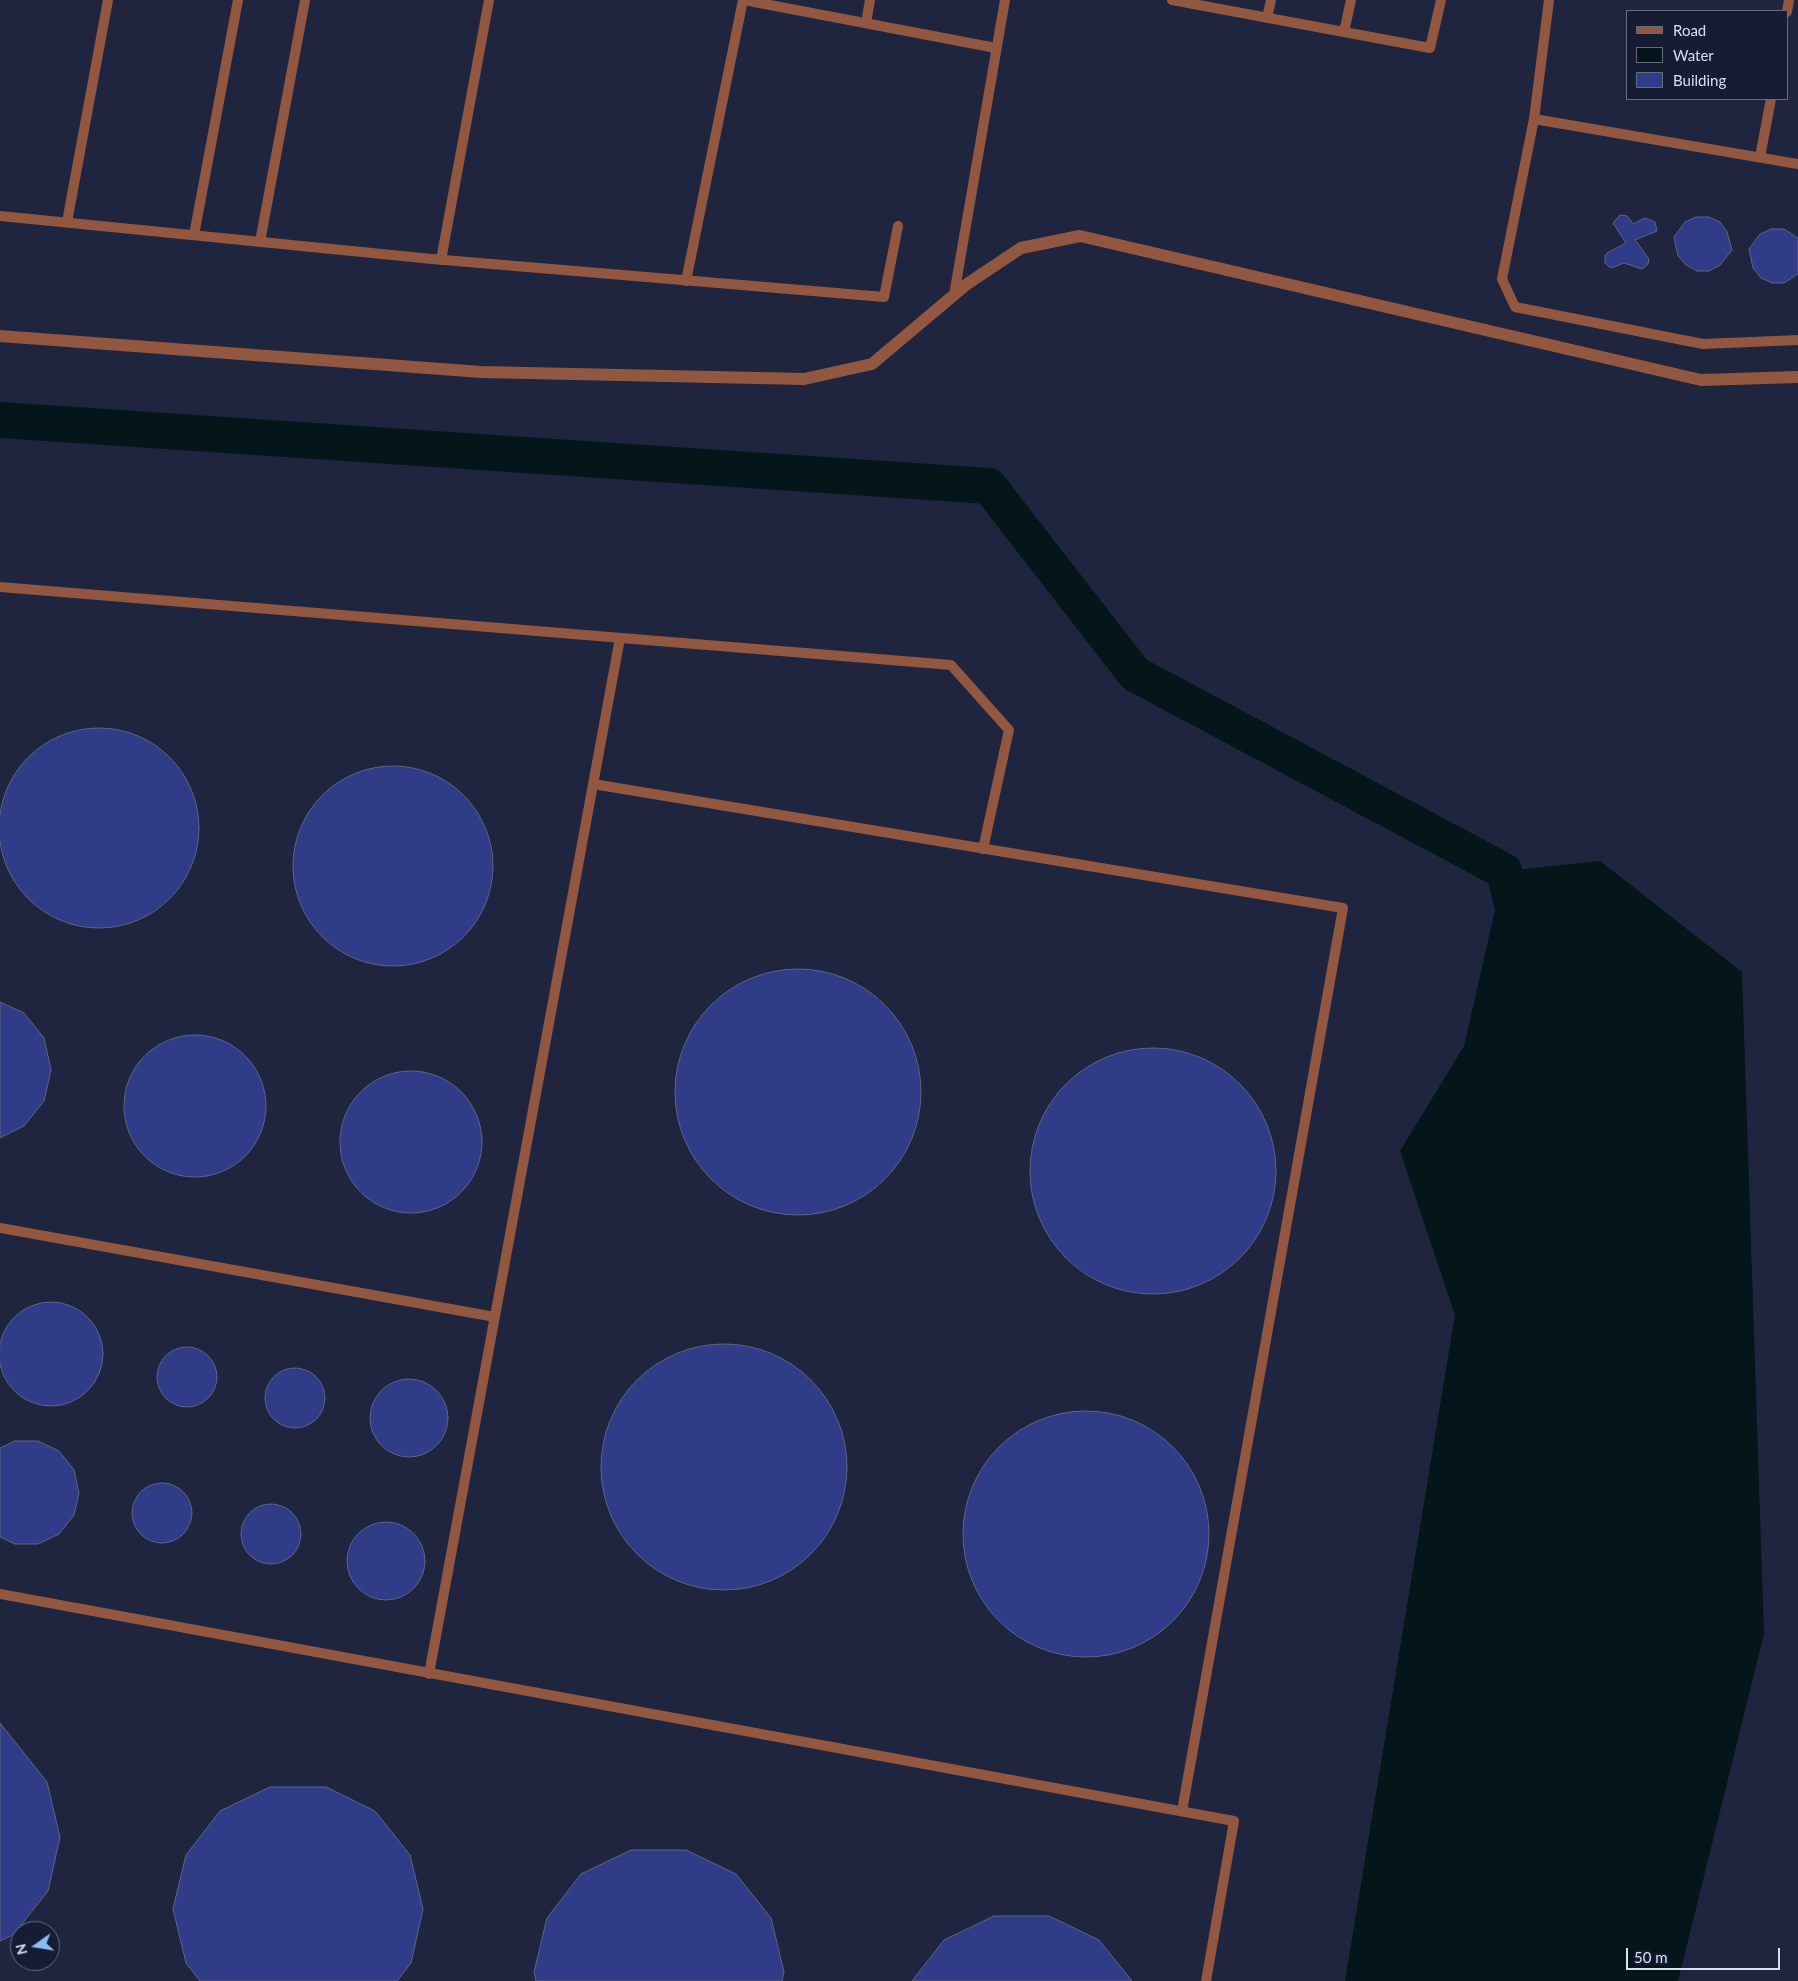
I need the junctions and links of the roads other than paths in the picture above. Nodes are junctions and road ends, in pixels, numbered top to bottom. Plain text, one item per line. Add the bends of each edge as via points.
1 (108, 0) edge
2 (238, 0) edge
3 (305, 0) edge
4 (489, 0) edge
5 (743, 0) edge
6 (870, 0) edge
7 (1005, 0) edge
8 (1172, 0) edge
9 (1271, 0) edge
10 (1351, 0) edge
11 (1441, 0) edge
12 (1549, 0) edge
13 (1267, 18) junction
14 (866, 23) junction
15 (1344, 32) junction
16 (996, 48) junction
17 (1771, 100) edge
18 (1534, 119) junction
19 (1760, 158) junction
20 (1798, 164) edge
21 (0, 216) edge
22 (68, 222) junction
23 (898, 226) dead end
24 (194, 235) junction
25 (260, 242) junction
26 (442, 260) junction
27 (686, 281) junction
28 (954, 295) junction
29 (0, 336) edge
30 (1798, 340) edge
31 (1798, 377) edge
32 (0, 587) edge
33 (620, 638) junction
34 (593, 784) junction
35 (983, 849) junction
36 (0, 1228) edge
37 (495, 1317) junction
38 (0, 1594) edge
39 (429, 1674) junction
40 (1182, 1812) junction
41 (1206, 1981) edge

1 - 22 lane
2 - 24 lane
3 - 25 lane
4 - 26 lane
5 - 14 lane
5 - 27 lane
6 - 14 lane
7 - 16 lane
8 - 13 lane
9 - 13 lane
10 - 15 lane
11 - 15 lane via 1430,48
12 - 18 lane
13 - 15 lane
14 - 16 lane
16 - 28 lane
17 - 19 lane
18 - 19 lane
18 - 30 lane via 1502,278 1515,307 1703,344
19 - 20 lane
21 - 22 lane
22 - 24 lane
23 - 27 lane via 884,297
24 - 25 lane
25 - 26 lane
26 - 27 lane
28 - 29 street via 872,364 804,379 481,372
28 - 31 street via 1021,248 1080,236 1701,380
32 - 33 lane
33 - 34 lane
33 - 35 lane via 951,666 1009,730
34 - 35 lane
34 - 37 lane
35 - 40 lane via 1344,908
36 - 37 lane
37 - 39 lane
38 - 39 lane
39 - 40 lane
40 - 41 lane via 1234,1821

